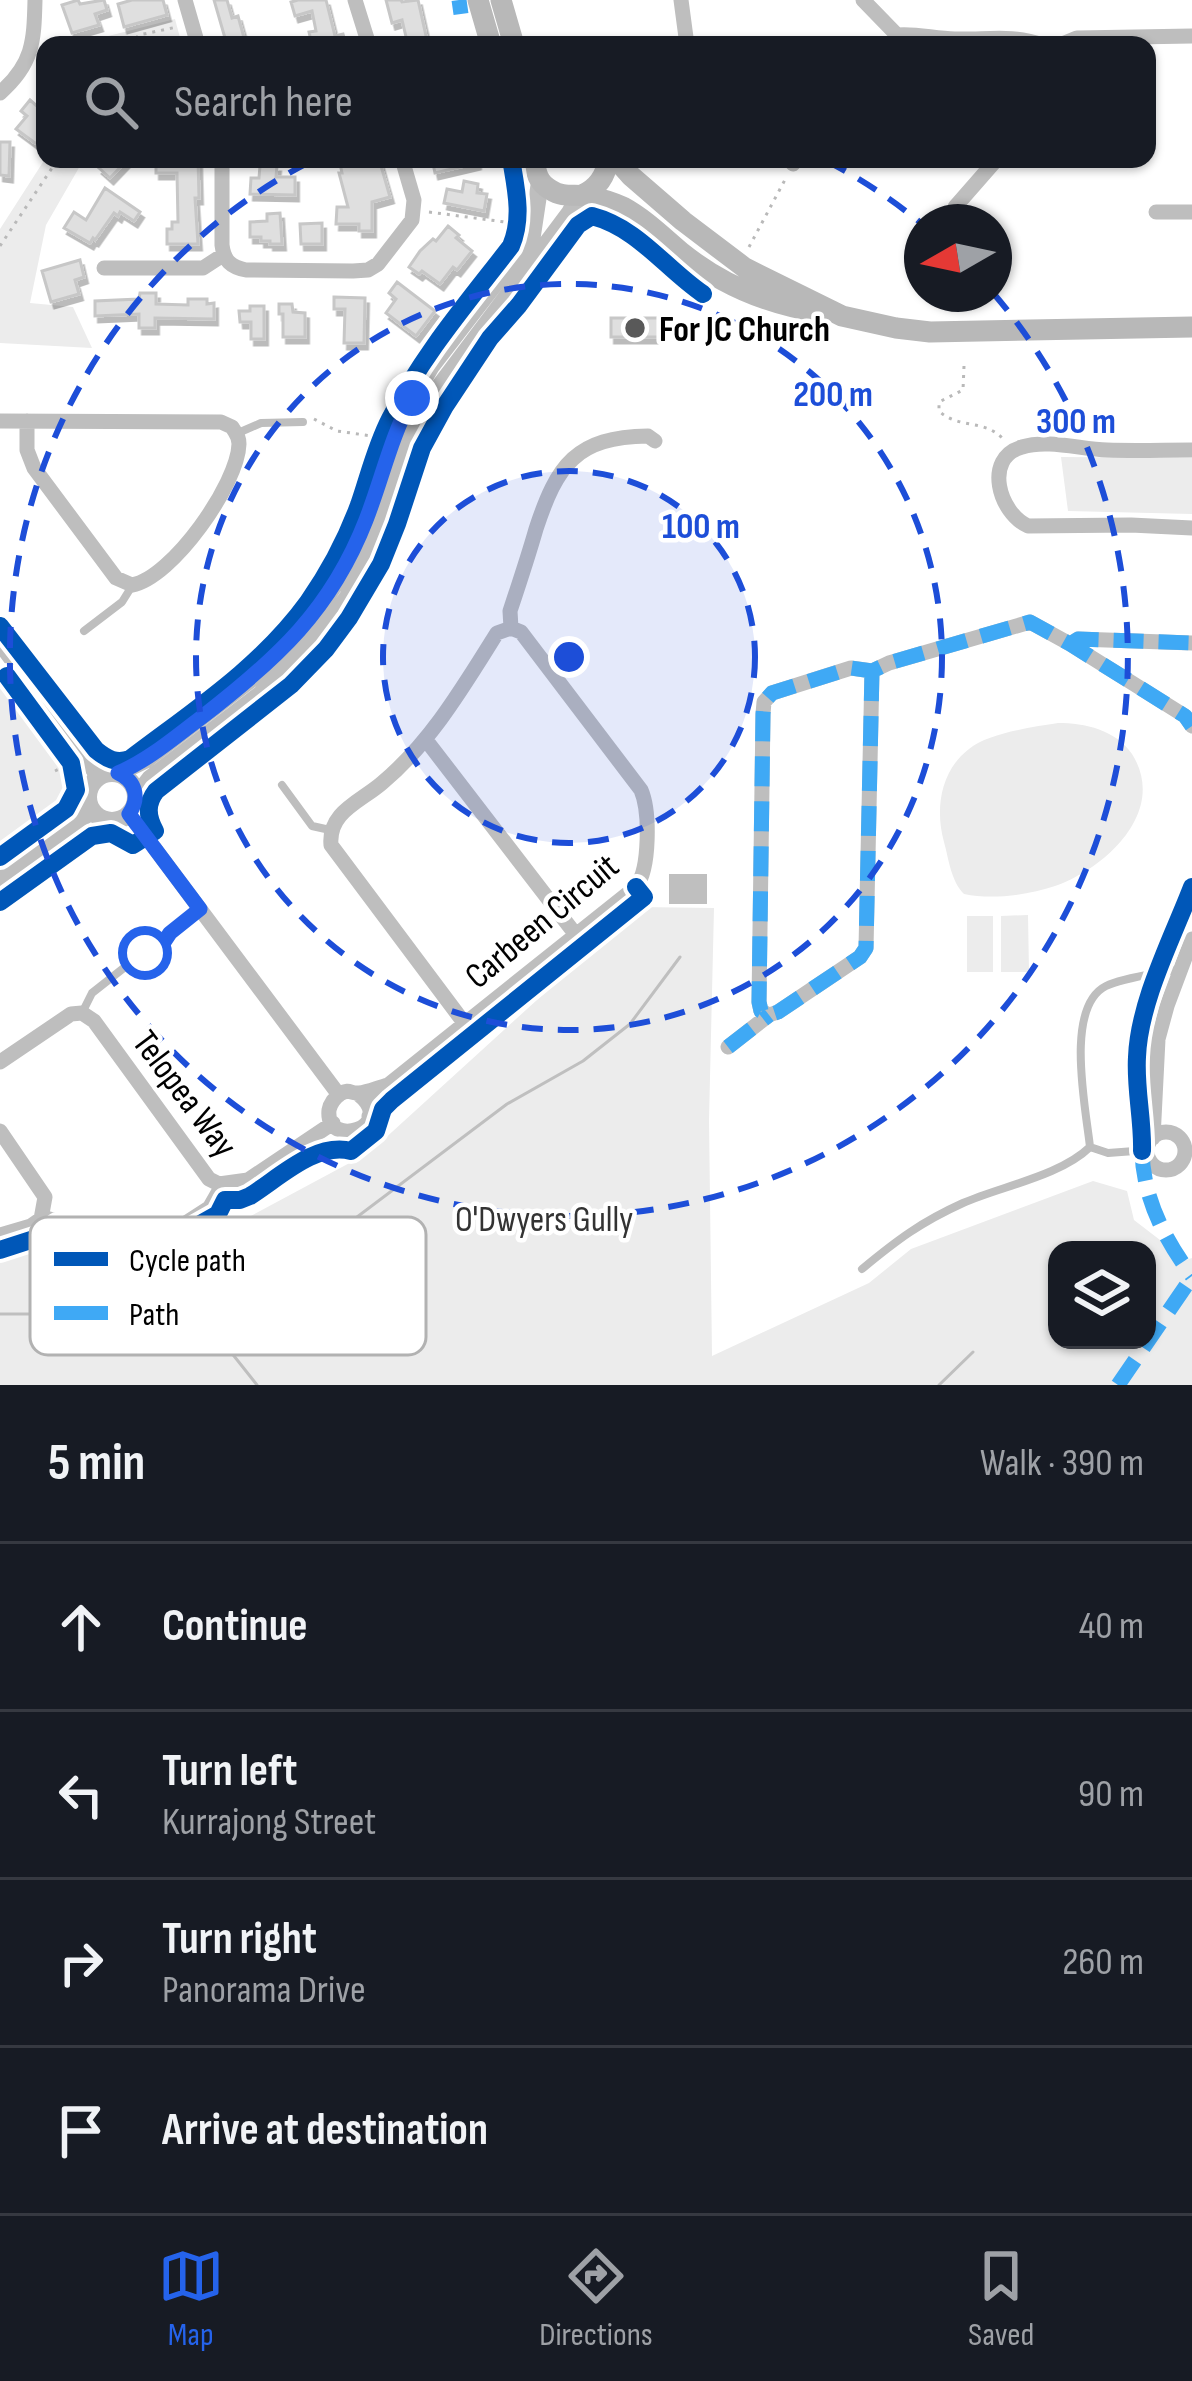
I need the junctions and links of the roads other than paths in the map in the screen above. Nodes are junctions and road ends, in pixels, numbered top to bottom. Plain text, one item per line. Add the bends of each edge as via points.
1 (35, 0) edge
2 (184, 0) edge
3 (355, 0) edge
4 (478, 0) edge
5 (502, 0) edge
6 (681, 0) edge
7 (863, 0) edge
8 (195, 36) edge
9 (365, 36) edge
10 (488, 36) edge
11 (512, 36) edge
12 (686, 36) edge
13 (892, 36) edge
14 (1192, 36) edge
15 (1156, 37) edge
16 (0, 93) edge
17 (222, 168) edge
18 (404, 168) edge
19 (536, 168) edge
20 (608, 168) edge
21 (622, 168) edge
22 (989, 168) edge
23 (540, 182) junction
24 (580, 195) junction
25 (958, 204) edge
26 (1156, 212) dead end
27 (1192, 212) edge
28 (223, 255) junction
29 (104, 268) dead end
30 (842, 316) junction
31 (1192, 327) edge
32 (305, 417) road end
33 (0, 421) edge
34 (27, 421) junction
35 (237, 434) junction
36 (655, 441) dead end
37 (1192, 450) edge
38 (1192, 527) edge
39 (132, 585) junction
40 (512, 628) junction
41 (84, 631) dead end
42 (1192, 643) edge
43 (0, 644) edge
44 (1070, 644) junction
45 (872, 671) junction
46 (1190, 714) edge
47 (426, 740) junction
48 (108, 775) junction
49 (282, 784) dead end
50 (132, 806) junction
51 (92, 810) junction
52 (330, 830) junction
53 (0, 880) edge
54 (576, 934) junction
55 (1192, 939) edge
56 (124, 967) road end
57 (1181, 969) junction
58 (82, 1013) junction
59 (769, 1015) junction
60 (464, 1024) junction
61 (728, 1047) dead end
62 (0, 1062) edge
63 (388, 1084) junction
64 (339, 1094) junction
65 (358, 1094) junction
66 (1155, 1095) junction
67 (369, 1116) junction
68 (333, 1123) junction
69 (0, 1131) edge
70 (1174, 1134) junction
71 (1150, 1144) junction
72 (1090, 1147) junction
73 (219, 1184) junction
74 (43, 1214) junction
75 (42, 1217) edge
76 (54, 1217) edge
77 (188, 1217) edge
78 (30, 1226) edge
79 (0, 1235) edge
80 (862, 1269) dead end

1 - 16 street via 33,49
2 - 8 street
3 - 9 street
4 - 10 main road
5 - 11 main road
6 - 12 street
7 - 13 street
14 - 15 street
17 - 28 street
18 - 28 street via 412,220 368,270 246,270
19 - 23 main road
20 - 24 main road
21 - 30 main road via 745,268
22 - 25 street
23 - 24 main road via 561,196
23 - 48 street via 532,235 412,398 366,520 314,615 256,675 146,760
24 - 30 main road via 622,207 756,297
24 - 50 street via 435,393 410,436 375,540 330,622 260,695 150,779
26 - 27 street
28 - 29 street via 203,268
30 - 31 main road via 930,332
32 - 35 lane
33 - 34 street
34 - 35 street via 221,422
34 - 39 street via 34,468 116,578
35 - 39 street via 217,503 182,551
36 - 40 street via 618,436 566,463 548,492 510,611
37 - 38 street via 1031,445 1009,451 998,466 1010,514 1028,526
39 - 41 lane
40 - 47 street via 497,633
40 - 54 street, Carbeen Circuit via 646,801 645,875
42 - 44 street
43 - 48 street
44 - 45 street via 1022,623
44 - 46 street
45 - 59 street via 866,949
45 - 59 street via 851,668 764,702 759,1002
47 - 52 street
47 - 54 street
48 - 50 street via 131,782
48 - 51 street via 89,788
49 - 52 lane via 312,826
50 - 51 street via 109,821
50 - 64 street
51 - 53 street
52 - 60 street, Carbeen Circuit via 332,844
54 - 60 street, Carbeen Circuit
55 - 57 street
56 - 58 lane via 92,993
57 - 66 street via 1158,1039
57 - 72 lane via 1092,996 1080,1039
58 - 62 street
58 - 73 street, Telopea Way
59 - 61 street
60 - 63 street, Carbeen Circuit
63 - 65 street, Carbeen Circuit
63 - 67 street, Carbeen Circuit
64 - 65 street
64 - 68 street via 329,1111
65 - 67 street
66 - 70 street
66 - 71 street
67 - 68 street via 350,1132
68 - 73 street, Telopea Way via 248,1180
69 - 74 street via 45,1197
70 - 71 street via 1163,1132
70 - 71 street via 1185,1147 1176,1167 1159,1168 1149,1159
71 - 72 lane via 1108,1153
72 - 80 lane via 1074,1162 909,1230
73 - 77 lane
74 - 75 street
74 - 76 lane
78 - 79 street

